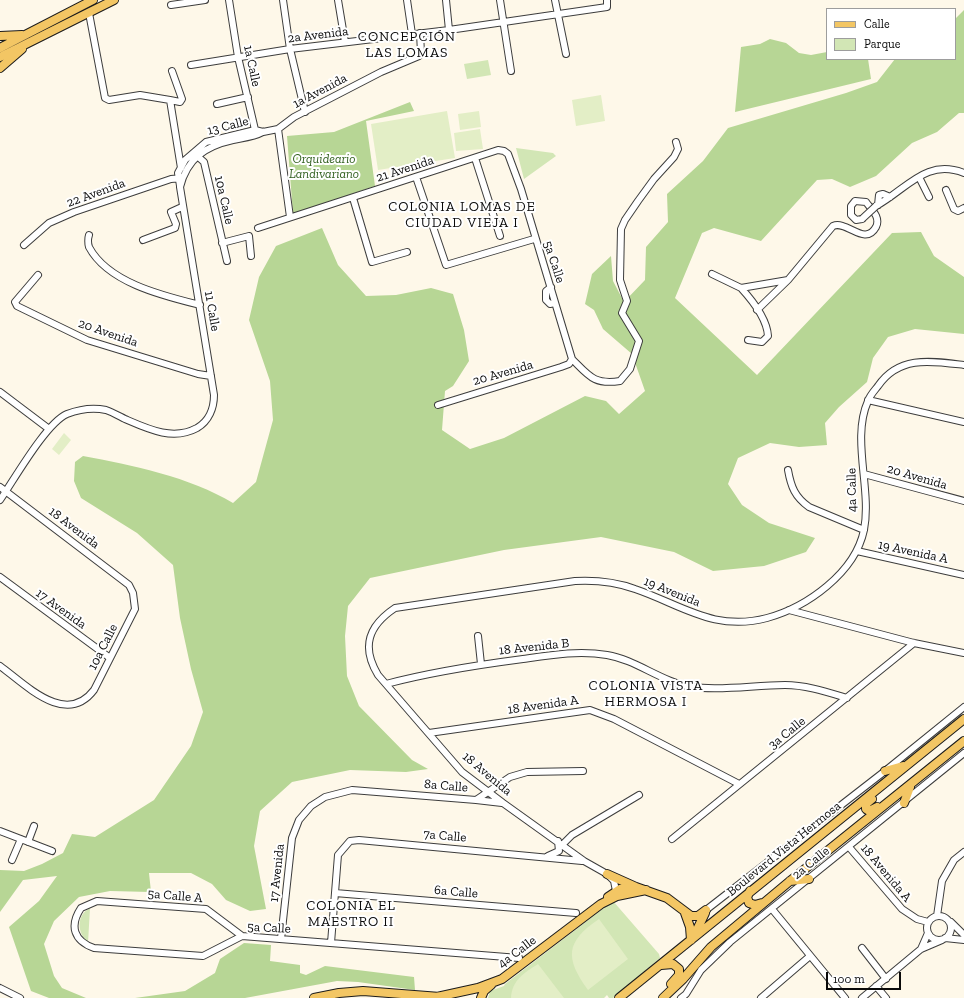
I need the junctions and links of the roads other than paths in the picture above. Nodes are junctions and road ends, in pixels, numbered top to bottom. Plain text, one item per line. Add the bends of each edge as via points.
1 (93, 0) edge
2 (114, 0) edge
3 (205, 0) edge
4 (229, 0) edge
5 (283, 0) edge
6 (338, 0) edge
7 (407, 0) edge
8 (446, 0) edge
9 (500, 0) edge
10 (555, 0) edge
11 (607, 0) edge
12 (171, 6) dead end
13 (88, 13) junction
14 (558, 14) junction
15 (504, 22) junction
16 (449, 30) junction
17 (420, 33) junction
18 (412, 34) junction
19 (24, 35) junction
20 (0, 36) edge
21 (345, 42) junction
22 (28, 44) junction
23 (0, 48) edge
24 (290, 49) junction
25 (566, 54) dead end
26 (238, 56) junction
27 (0, 57) edge
28 (191, 65) dead end
29 (0, 68) edge
30 (511, 71) dead end
31 (172, 72) dead end
32 (248, 97) junction
33 (170, 100) junction
34 (217, 104) dead end
35 (306, 112) junction
36 (278, 129) junction
37 (256, 133) junction
38 (676, 142) dead end
39 (504, 151) joint
40 (189, 155) junction
41 (199, 156) junction
42 (475, 158) junction
43 (181, 168) junction
44 (964, 173) edge
45 (416, 177) junction
46 (918, 177) junction
47 (180, 178) junction
48 (180, 187) joint
49 (946, 190) dead end
50 (929, 196) dead end
51 (353, 198) junction
52 (182, 207) junction
53 (964, 208) edge
54 (290, 217) junction
55 (258, 228) dead end
56 (88, 235) dead end
57 (500, 236) dead end
58 (534, 239) junction
59 (143, 240) dead end
60 (222, 243) junction
61 (24, 245) dead end
62 (407, 252) dead end
63 (251, 256) dead end
64 (227, 261) dead end
65 (38, 274) dead end
66 (712, 274) dead end
67 (788, 280) junction
68 (741, 288) junction
69 (200, 305) junction
70 (757, 310) junction
71 (748, 340) dead end
72 (572, 360) junction
73 (964, 365) edge
74 (211, 376) junction
75 (0, 392) edge
76 (868, 400) junction
77 (438, 405) dead end
78 (964, 422) edge
79 (49, 429) junction
80 (788, 470) dead end
81 (864, 474) junction
82 (0, 487) edge
83 (6, 491) junction
84 (0, 500) edge
85 (964, 501) edge
86 (864, 530) junction
87 (856, 552) junction
88 (964, 575) edge
89 (0, 577) edge
90 (132, 590) joint
91 (789, 610) junction
92 (374, 626) joint
93 (478, 636) dead end
94 (914, 643) junction
95 (964, 653) edge
96 (110, 658) junction
97 (481, 664) junction
98 (0, 666) edge
99 (386, 684) junction
100 (847, 698) junction
101 (964, 706) edge
102 (964, 719) edge
103 (429, 733) junction
104 (964, 741) edge
105 (964, 753) edge
106 (905, 766) junction
107 (583, 771) dead end
108 (885, 771) junction
109 (891, 778) junction
110 (913, 783) junction
111 (739, 784) junction
112 (488, 792) junction
113 (639, 795) dead end
114 (325, 797) joint
115 (476, 800) junction
116 (889, 803) junction
117 (904, 803) junction
118 (503, 804) junction
119 (34, 826) dead end
120 (0, 831) edge
121 (21, 839) junction
122 (672, 839) dead end
123 (28, 842) junction
124 (560, 843) junction
125 (850, 847) junction
126 (52, 851) dead end
127 (964, 852) edge
128 (548, 856) junction
129 (12, 860) dead end
130 (584, 861) junction
131 (607, 874) junction
132 (808, 879) junction
133 (790, 880) junction
134 (636, 887) junction
135 (646, 890) junction
136 (616, 891) junction
137 (750, 891) junction
138 (335, 893) junction
139 (609, 900) junction
140 (939, 900) junction
141 (765, 902) junction
142 (601, 904) junction
143 (772, 909) junction
144 (706, 910) junction
145 (576, 913) dead end
146 (685, 913) junction
147 (937, 916) junction
148 (948, 920) junction
149 (928, 922) junction
150 (928, 933) junction
151 (964, 935) edge
152 (242, 936) junction
153 (281, 939) junction
154 (692, 939) junction
155 (943, 939) junction
156 (964, 940) edge
157 (331, 943) junction
158 (94, 948) joint
159 (862, 948) dead end
160 (921, 949) junction
161 (810, 956) junction
162 (519, 958) dead end
163 (661, 965) junction
164 (886, 979) junction
165 (493, 983) junction
166 (876, 986) junction
167 (0, 988) edge
168 (437, 997) junction
169 (20, 998) edge
170 (314, 998) edge
171 (446, 998) edge
172 (481, 998) edge
173 (619, 998) edge
174 (659, 998) edge
175 (663, 998) edge
176 (681, 998) edge
177 (761, 998) edge
178 (845, 998) edge
179 (862, 998) edge
180 (886, 998) edge

1 - 19 main road
2 - 13 main road
3 - 12 street
4 - 26 street, 1a Calle
5 - 24 street
6 - 21 street
7 - 18 street
8 - 16 street
9 - 15 street
10 - 14 street
11 - 14 street, 2a Avenida via 607,7
13 - 22 main road
13 - 33 street via 105,98 109,100 140,95
14 - 15 street, 2a Avenida
14 - 25 street
15 - 16 street, 2a Avenida
15 - 30 street
16 - 17 street, 2a Avenida
17 - 18 street, 2a Avenida
17 - 35 street, 1a Avenida via 419,56 381,72
18 - 21 street, 2a Avenida
19 - 20 main road
19 - 23 main road
21 - 24 street, 2a Avenida
22 - 27 main road
22 - 29 main road
24 - 26 street, 2a Avenida
24 - 35 street
26 - 28 street, 2a Avenida
26 - 32 street, 1a Calle
31 - 33 street via 182,99 180,102
32 - 34 street
32 - 37 street, 1a Calle
33 - 43 street
35 - 36 street, 1a Avenida
36 - 37 street, 13 Calle
36 - 54 street
37 - 40 street, 13 Calle via 206,142
37 - 41 street, 13 Calle via 219,143
38 - 72 street via 678,149 674,157 638,201 625,220 620,235 620,280 627,301 622,313 639,341 630,369 620,381 596,381
39 - 42 street, 21 Avenida via 498,150
39 - 58 street, 5a Calle via 508,154 521,189
40 - 41 street
40 - 43 street, 13 Calle
41 - 47 street, 13 Calle
41 - 60 street, 10a Calle via 204,162
42 - 45 street, 21 Avenida
42 - 57 street
43 - 47 street, 13 Calle
44 - 46 street via 940,168 927,171
45 - 51 street, 21 Avenida
45 - 58 street via 446,265
46 - 50 street
46 - 67 street, bridge via 877,205 862,219 856,220 851,215 851,206 855,201 866,202 876,214 878,221 874,230 858,234 843,225 833,226
47 - 48 street, 13 Calle
47 - 61 street, 22 Avenida via 170,179 74,212 49,223
48 - 52 street, 11 Calle
49 - 53 street via 954,209 958,211
51 - 54 street, 21 Avenida
51 - 62 street via 372,262
52 - 59 street via 170,214 176,224 175,228
52 - 69 street, 11 Calle
54 - 55 street, 21 Avenida
56 - 69 street via 88,246 112,271 144,289
58 - 72 street, 5a Calle
60 - 63 street via 249,236
60 - 64 street, 10a Calle
65 - 74 street, 20 Avenida via 15,302 17,306 86,340
66 - 68 street
67 - 68 street
67 - 70 street
68 - 70 street
69 - 74 street, 11 Calle
70 - 71 street via 768,329 768,336 762,342
72 - 77 street, 20 Avenida via 561,367
73 - 76 street, 4a Calle via 916,362 902,366 882,380
74 - 79 street, 11 Calle via 214,401 209,416 202,425 188,433 166,433 108,411 92,408 65,415
75 - 79 street
76 - 78 street
76 - 81 street, 4a Calle via 863,417
79 - 83 street, 11 Calle
80 - 86 street via 791,485 802,502
81 - 85 street, 20 Avenida
81 - 86 street, 4a Calle
82 - 83 street, 18 Avenida
83 - 84 street, 11 Calle
83 - 90 street, 18 Avenida via 129,585
86 - 87 street, 4a Calle
87 - 88 street, 19 Avenida A
87 - 91 street, 4a Calle via 851,562 834,579 813,596
89 - 96 street, 17 Avenida
90 - 96 street, 10a Calle via 135,609
91 - 92 street, 19 Avenida via 746,622 721,621 696,615 632,588 593,580 395,608
91 - 94 street
92 - 99 street, 18 Avenida via 368,646 369,657
93 - 97 street
94 - 95 street
94 - 100 street, 3a Calle
96 - 98 street, 10a Calle via 90,694 75,704 64,706 53,703
97 - 99 street, 18 Avenida B
97 - 100 street, 18 Avenida B via 566,653 608,655 691,687 755,688 785,685 814,689
99 - 103 street, 18 Avenida
100 - 111 street, 3a Calle
101 - 108 street, 2a Calle
102 - 106 main road, Boulevard Vista Hermosa
103 - 111 street, 18 Avenida A via 590,710 614,719
103 - 112 street, 18 Avenida via 462,772
104 - 110 main road
105 - 117 street, 2a Calle
106 - 108 main road
106 - 109 main road, Boulevard Vista Hermosa
107 - 112 street, 8a Calle via 526,772 510,777
108 - 144 street, 2a Calle
109 - 116 main road via 887,786 867,803 865,808 871,811 881,804
109 - 137 main road, Boulevard Vista Hermosa
110 - 116 main road
110 - 117 main road
111 - 122 street, 3a Calle
112 - 115 street, 8a Calle
112 - 118 street, 18 Avenida
113 - 124 street
114 - 115 street, 8a Calle via 352,790
114 - 153 street, 17 Avenida via 311,806 299,820 292,838
115 - 118 street
116 - 133 main road
117 - 125 street, 2a Calle
118 - 124 street, 18 Avenida
119 - 123 street
120 - 121 street
121 - 123 street
121 - 129 street
123 - 126 street
124 - 128 street via 559,851
124 - 130 street, 18 Avenida
125 - 132 street, 2a Calle
125 - 149 street, 18 Avenida A via 902,909 917,920
127 - 140 street via 954,860 947,871
128 - 130 street, 7a Calle
128 - 138 street, 7a Calle via 350,841 338,855
130 - 131 street, 18 Avenida
131 - 134 main road
131 - 136 street via 614,881
132 - 133 main road
132 - 143 street, 2a Calle
133 - 141 main road
134 - 135 main road
134 - 136 main road, 4a Calle
135 - 139 main road, 4a Calle
135 - 146 main road via 667,898
136 - 139 main road
136 - 142 main road, 4a Calle
137 - 141 main road via 747,899 750,904
137 - 154 main road, Boulevard Vista Hermosa
138 - 145 street, 6a Calle
138 - 157 street
139 - 142 main road, 4a Calle
140 - 147 street
140 - 148 street
141 - 175 main road via 711,947
142 - 165 main road, 4a Calle
143 - 161 street
143 - 176 street, 2a Calle via 711,960
144 - 146 main road via 694,917
144 - 154 main road
146 - 154 main road
147 - 148 street
147 - 149 street
148 - 151 street
148 - 155 street via 952,929
149 - 150 street
150 - 155 street via 934,938
150 - 160 street
152 - 153 street, 5a Calle
152 - 158 street, 5a Calle via 203,956
152 - 158 street, 5a Calle A via 206,909 98,901 81,908 75,921 79,939
153 - 157 street, 5a Calle
154 - 163 main road, Boulevard Vista Hermosa
155 - 156 street
155 - 160 street
157 - 162 street, 5a Calle
159 - 164 street
160 - 164 street
161 - 177 street
161 - 178 street
163 - 173 main road, Boulevard Vista Hermosa
163 - 174 main road via 674,965 680,972
164 - 166 street
165 - 168 main road, 4a Calle
165 - 172 main road via 484,991
166 - 179 street
166 - 180 street
167 - 169 street
168 - 170 main road via 363,991 340,992
168 - 171 main road

